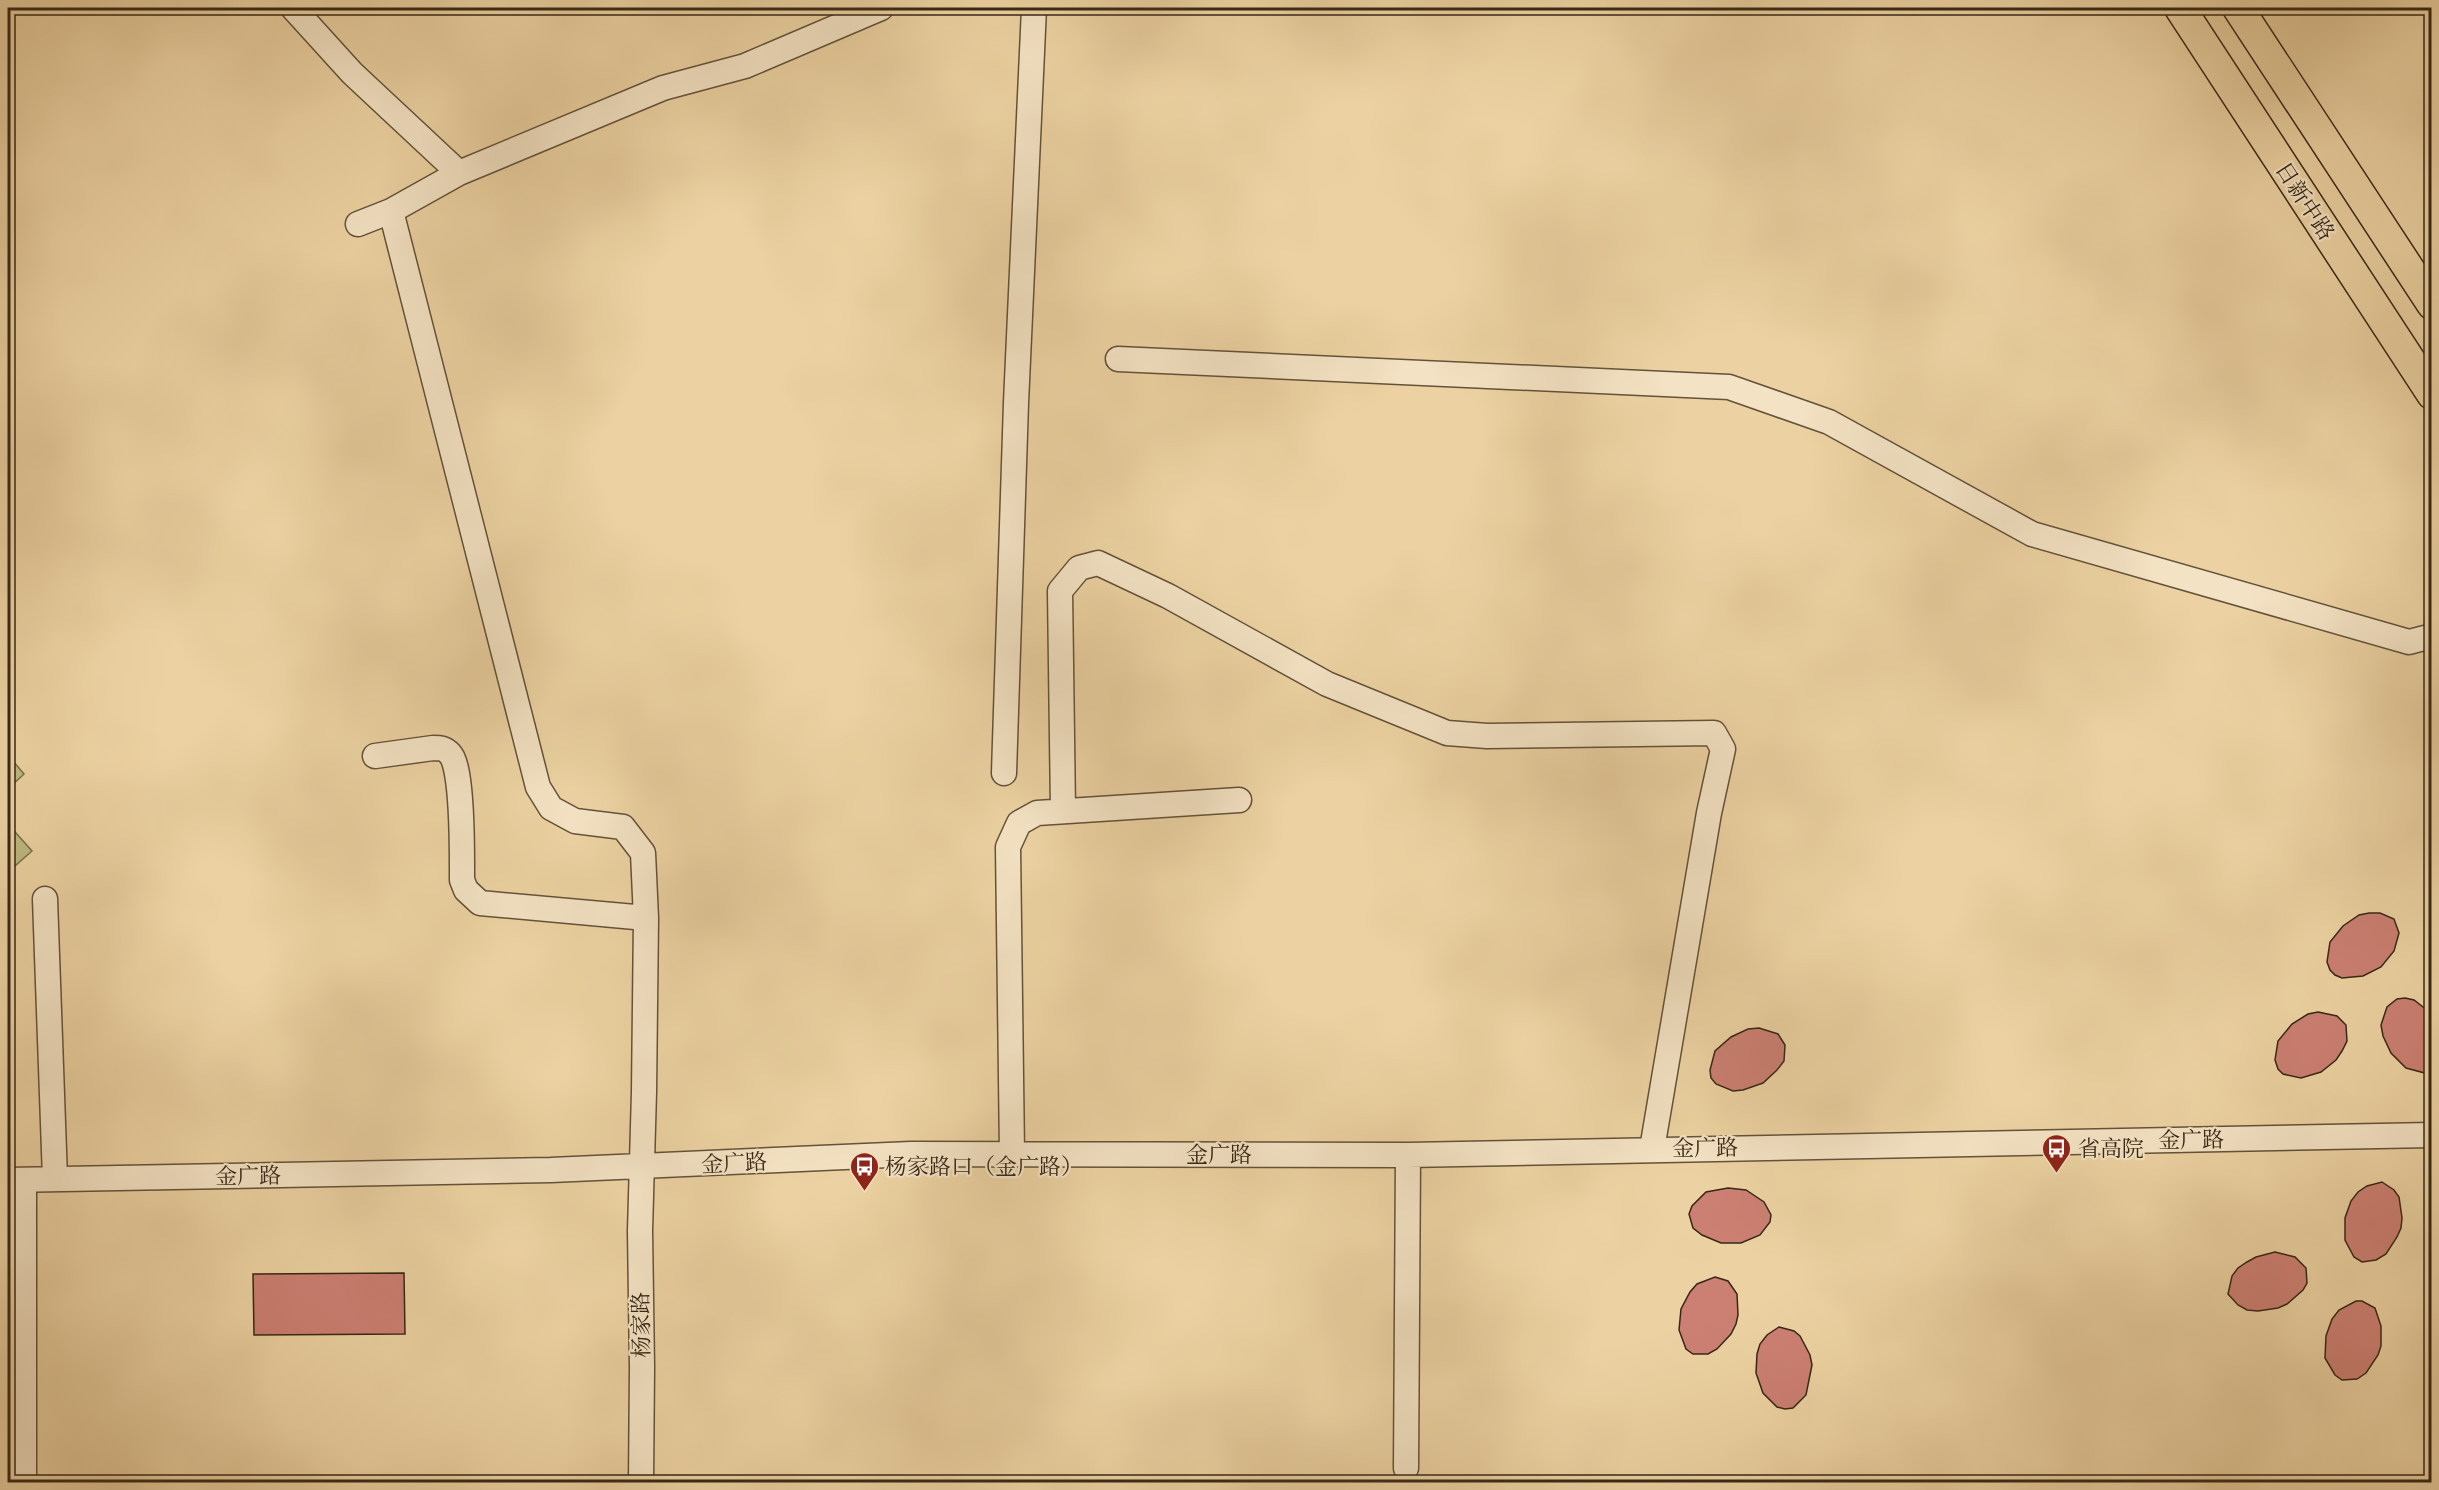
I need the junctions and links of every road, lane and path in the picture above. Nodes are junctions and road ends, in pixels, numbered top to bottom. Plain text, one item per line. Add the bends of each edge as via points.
1 (293, 8) edge
2 (881, 8) edge
3 (1034, 8) edge
4 (2180, 8) edge
5 (2238, 8) edge
6 (459, 173) junction
7 (391, 211) junction
8 (358, 224) dead end
9 (2432, 304) edge
10 (1118, 359) dead end
11 (2432, 394) edge
12 (2432, 636) edge
13 (375, 756) dead end
14 (1004, 773) dead end
15 (1239, 800) dead end
16 (1063, 811) junction
17 (45, 899) dead end
18 (646, 918) junction
19 (2432, 1135) edge
20 (1652, 1149) junction
21 (1012, 1154) junction
22 (1408, 1155) junction
23 (640, 1167) junction
24 (55, 1179) junction
25 (16, 1180) edge
26 (1406, 1468) dead end
27 (24, 1482) edge
28 (641, 1482) edge

1 - 6 street via 352,73
2 - 6 street via 746,66 663,88
3 - 14 street
4 - 11 main road, 日新中路
5 - 9 main road
6 - 7 street
7 - 8 street
7 - 18 street, 杨家路 via 538,787 551,808 575,821 623,827 643,853
10 - 12 street via 1729,387 1829,422 2032,534 2409,642
13 - 18 street via 433,748 451,754 458,772 462,880 466,890 480,903
15 - 16 street
16 - 20 street via 1060,591 1079,568 1098,562 1327,684 1447,733 1713,733 1723,749
16 - 21 street via 1037,813 1019,822 1008,847
17 - 24 street
18 - 23 street, 杨家路
19 - 20 street, 金广路
20 - 22 street, 金广路
21 - 22 street, 金广路
21 - 23 street, 金广路 via 911,1154
22 - 26 street
23 - 24 street, 金广路
23 - 28 street, 杨家路
24 - 25 street, 金广路
25 - 27 street

